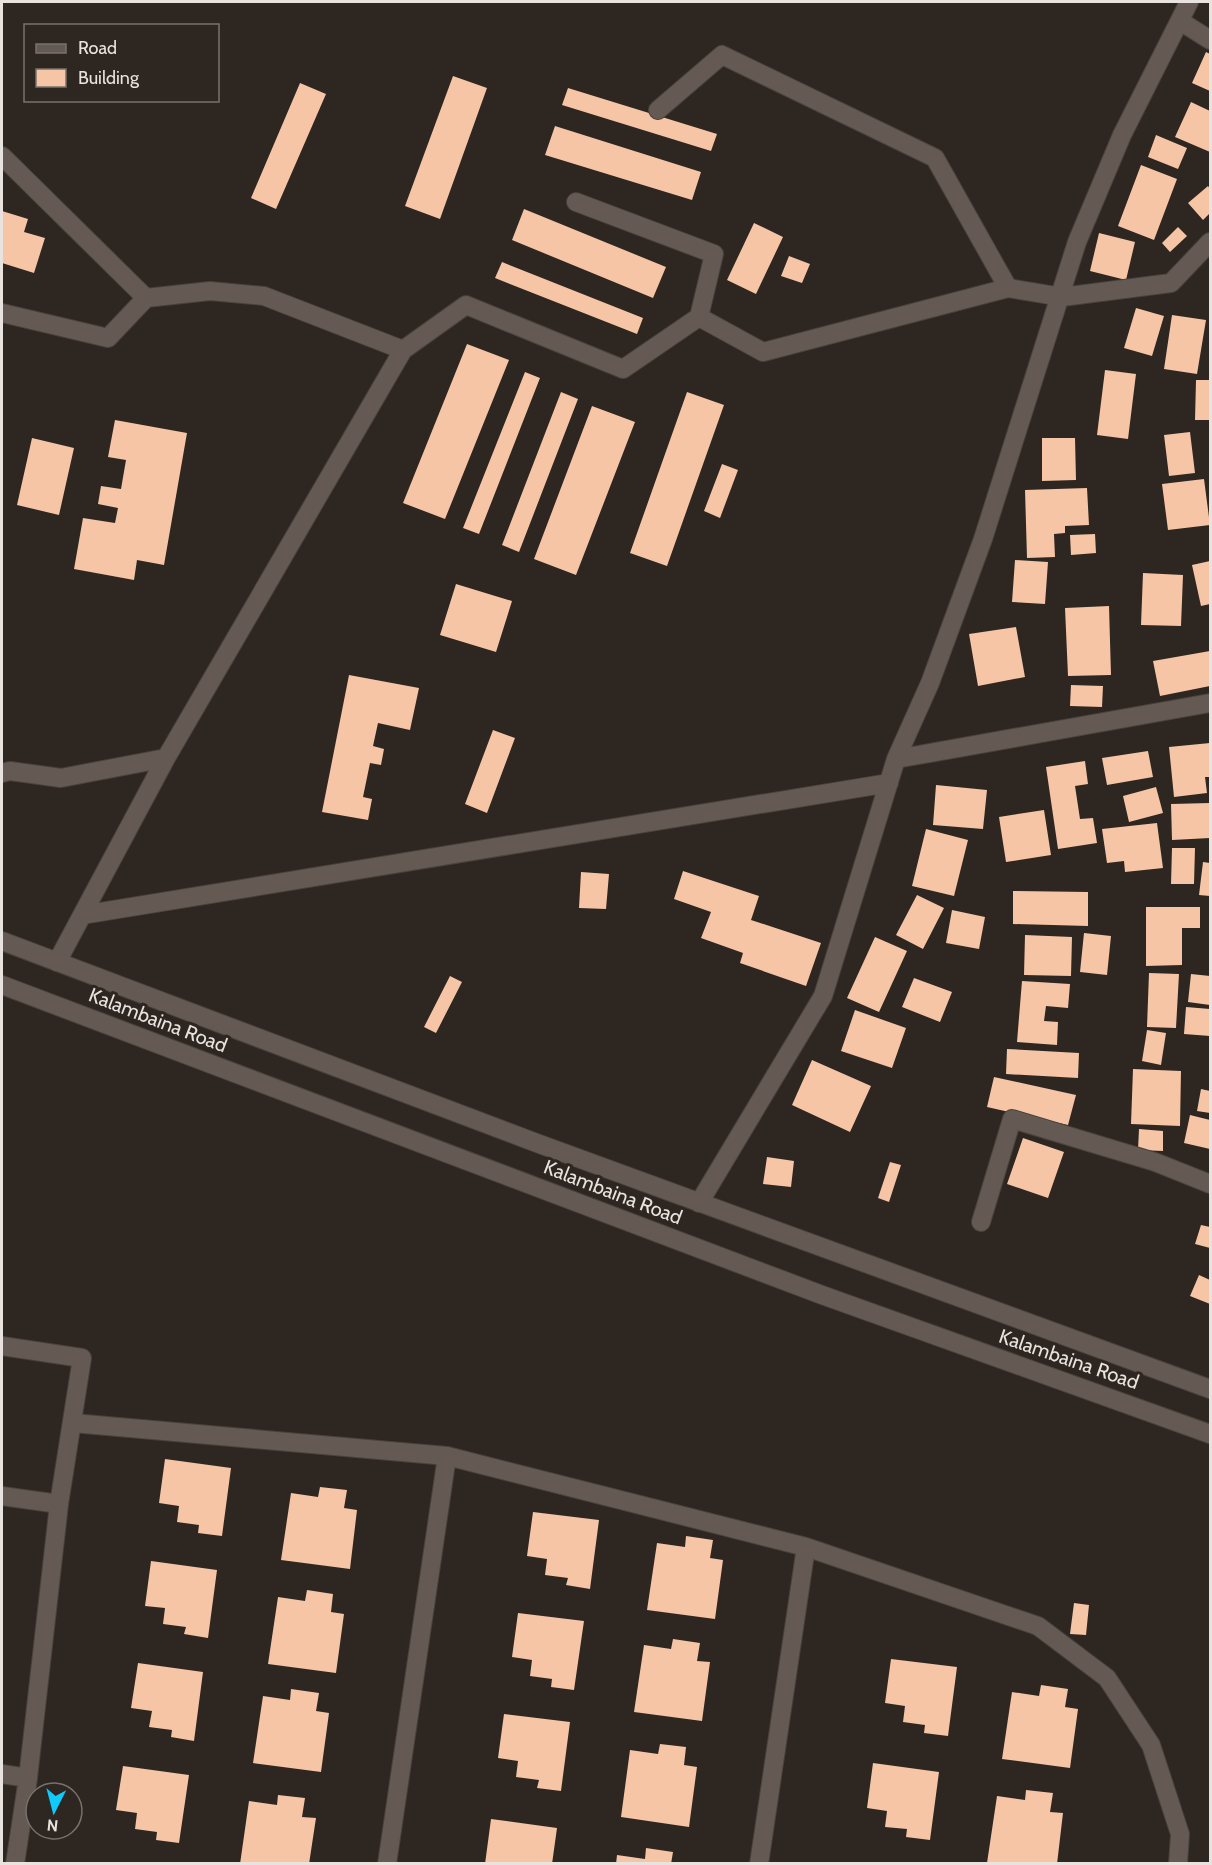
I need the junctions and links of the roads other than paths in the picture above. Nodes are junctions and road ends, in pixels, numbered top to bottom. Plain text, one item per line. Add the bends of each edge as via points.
1 (1189, 2) edge
2 (1180, 21) junction
3 (1210, 40) edge
4 (658, 110) dead end
5 (2, 156) edge
6 (576, 202) dead end
7 (1210, 242) edge
8 (1008, 288) junction
9 (1062, 297) junction
10 (146, 298) junction
11 (2, 313) edge
12 (699, 317) junction
13 (403, 350) junction
14 (1210, 703) edge
15 (166, 758) junction
16 (896, 759) junction
17 (2, 773) edge
18 (889, 783) junction
19 (82, 915) junction
20 (2, 941) edge
21 (57, 962) junction
22 (2, 985) edge
23 (1210, 1184) edge
24 (699, 1203) junction
25 (981, 1222) dead end
26 (2, 1346) edge
27 (1210, 1389) edge
28 (74, 1423) junction
29 (1210, 1434) edge
30 (447, 1456) junction
31 (2, 1496) edge
32 (59, 1504) junction
33 (806, 1547) junction
34 (2, 1774) edge
35 (28, 1778) junction
36 (15, 1863) edge
37 (387, 1863) edge
38 (759, 1863) edge
39 (1178, 1863) edge

1 - 2 street
2 - 3 street
2 - 9 street via 1094,197
4 - 8 street via 722,55 935,158
5 - 10 street
6 - 12 street via 714,254
7 - 9 street via 1171,283
8 - 9 street
8 - 12 street via 763,352
9 - 16 street via 983,539 930,684
10 - 11 street via 108,338
10 - 13 street via 210,291 264,296
12 - 13 street via 623,369 466,305
13 - 15 street
14 - 16 street
15 - 17 street via 62,778
15 - 19 street
16 - 18 street
18 - 19 street
18 - 24 street via 823,996
19 - 21 street
20 - 21 street, Kalambaina Road
21 - 24 street, Kalambaina Road
22 - 29 street, Kalambaina Road via 811,1291
23 - 25 street via 1155,1162 1012,1119
24 - 27 street, Kalambaina Road
26 - 28 street via 82,1358
28 - 30 street
28 - 32 street
30 - 33 street
30 - 37 street
31 - 32 street
32 - 35 street
33 - 38 street
33 - 39 street via 1038,1626 1107,1678 1151,1745 1180,1834
34 - 35 street
35 - 36 street

